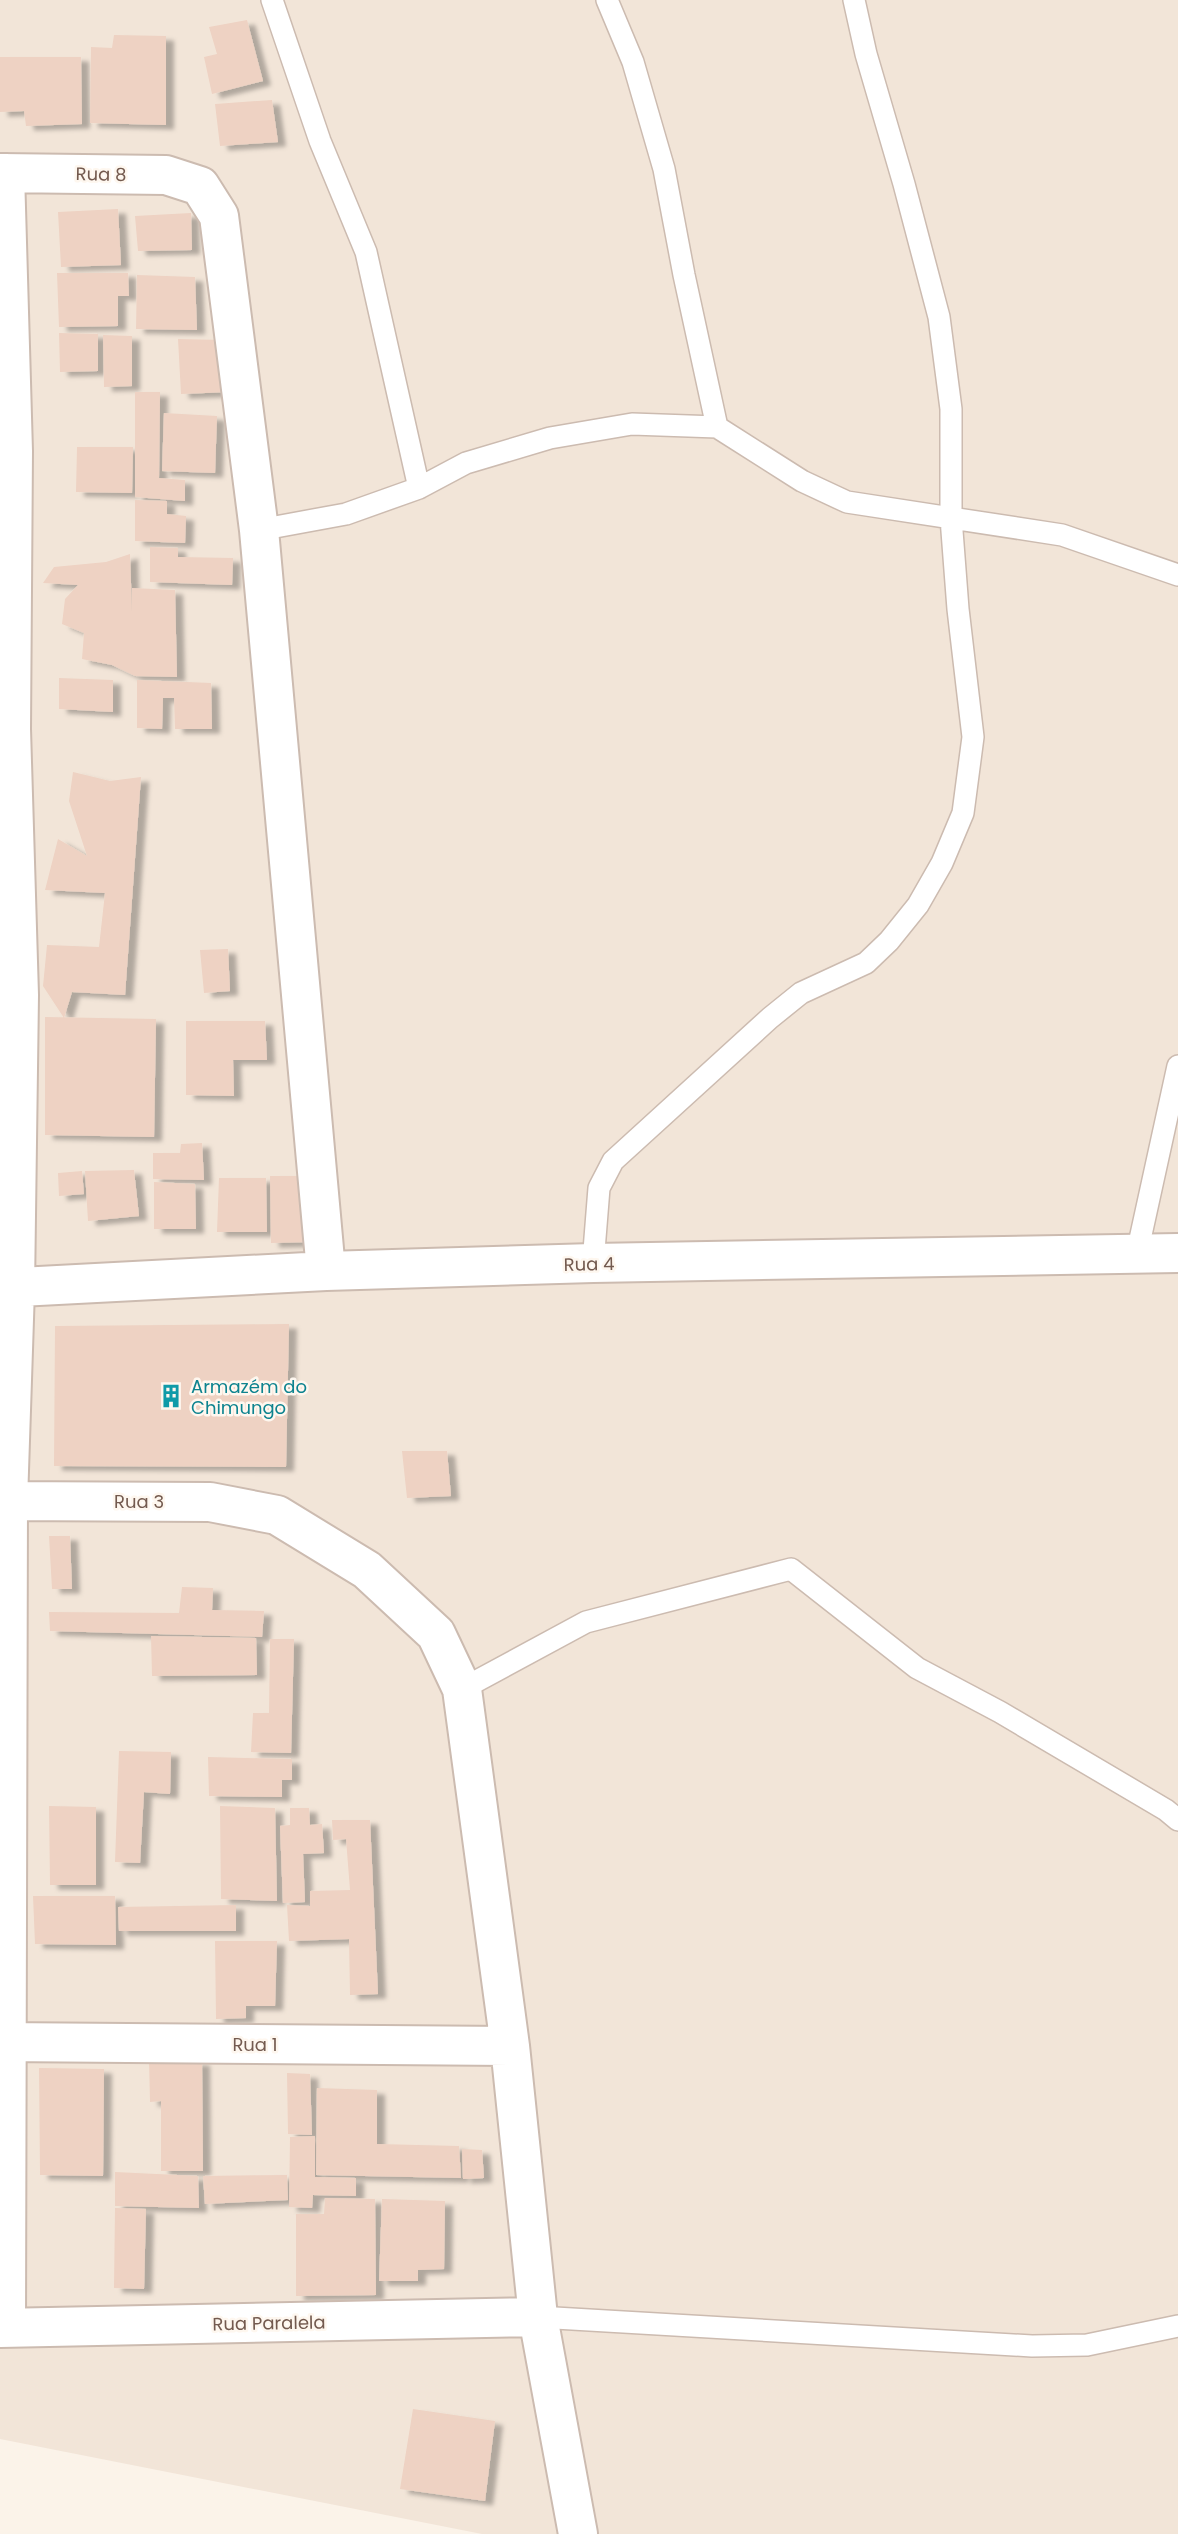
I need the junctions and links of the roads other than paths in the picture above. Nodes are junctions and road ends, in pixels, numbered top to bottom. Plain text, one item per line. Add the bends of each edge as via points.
1 (272, 0) edge
2 (607, 0) edge
3 (854, 0) edge
4 (3, 173) edge
5 (717, 427) junction
6 (6, 451) edge
7 (419, 488) junction
8 (951, 518) junction
9 (259, 530) junction
10 (1178, 575) edge
11 (5, 729) edge
12 (9, 995) edge
13 (1178, 1066) edge
14 (1137, 1253) junction
15 (1178, 1253) edge
16 (593, 1263) junction
17 (326, 1271) junction
18 (7, 1288) edge
19 (4, 1501) edge
20 (462, 1689) junction
21 (1178, 1820) edge
22 (3, 2042) edge
23 (510, 2046) junction
24 (538, 2318) junction
25 (1178, 2326) edge
26 (3, 2328) edge
27 (578, 2534) edge

1 - 7 lane via 320,141 366,252
2 - 5 lane via 633,62 664,169
3 - 8 lane via 939,317 951,409
4 - 6 street
4 - 9 street, Rua 8 via 166,175 200,186 219,216
5 - 7 lane via 632,424 550,438 466,463
5 - 8 lane via 802,481 847,502
6 - 11 street
7 - 9 lane via 346,514
8 - 10 lane via 1062,535
8 - 16 lane via 973,737 963,813 942,863 918,905 866,963 802,993 770,1018 614,1161 599,1188
9 - 17 street
11 - 12 street
12 - 18 street
13 - 14 lane
14 - 15 street, Rua 4
14 - 16 street, Rua 4
16 - 17 street, Rua 4
17 - 18 street, Rua 4
18 - 19 street
19 - 20 street, Rua 3 via 210,1502 277,1515 367,1570 436,1634
19 - 22 street
20 - 21 lane via 586,1622 790,1569 917,1668 1059,1746
20 - 23 street
22 - 23 street, Rua 1
22 - 26 street
23 - 24 street
24 - 25 lane via 1032,2346 1087,2345
24 - 26 street, Rua Paralela
24 - 27 street

